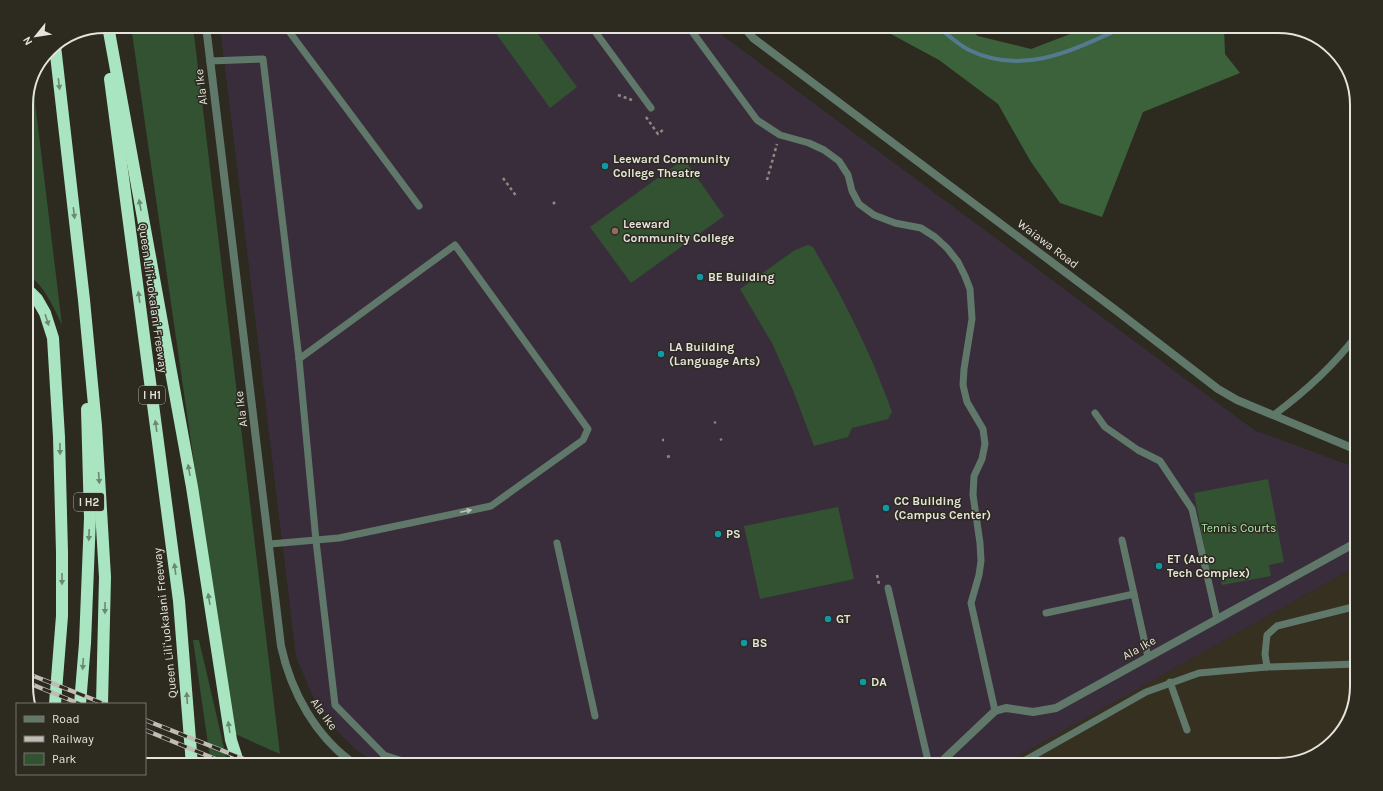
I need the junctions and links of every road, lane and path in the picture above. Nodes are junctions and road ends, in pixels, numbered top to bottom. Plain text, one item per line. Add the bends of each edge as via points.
1 (104, 33) edge
2 (109, 33) edge
3 (207, 33) edge
4 (290, 33) edge
5 (596, 33) edge
6 (693, 33) edge
7 (750, 33) edge
8 (56, 55) edge
9 (210, 60) junction
10 (651, 108) dead end
11 (780, 135) junction
12 (502, 178) dead end
13 (767, 180) dead end
14 (516, 197) dead end
15 (420, 206) dead end
16 (33, 296) edge
17 (84, 300) junction
18 (1350, 344) edge
19 (299, 359) junction
20 (1095, 414) dead end
21 (1275, 414) junction
22 (1350, 447) edge
23 (1122, 540) dead end
24 (316, 541) junction
25 (270, 544) junction
26 (557, 544) dead end
27 (1350, 546) edge
28 (888, 588) dead end
29 (1134, 594) junction
30 (1350, 608) edge
31 (1046, 613) dead end
32 (1216, 619) junction
33 (1148, 657) junction
34 (1350, 664) edge
35 (1266, 667) junction
36 (1170, 682) junction
37 (55, 703) edge
38 (80, 703) edge
39 (102, 703) edge
40 (995, 711) junction
41 (595, 716) dead end
42 (1187, 730) dead end
43 (191, 758) edge
44 (237, 758) edge
45 (348, 758) edge
46 (393, 758) edge
47 (927, 758) edge
48 (945, 758) edge
49 (1029, 758) edge

43 -> 1 highway, Queen Liliʻuokalani Freeway / I H1 via 179,601
44 -> 2 highway via 231,740 192,487
3 - 9 street, Ala Ike
4 - 15 lane
5 - 10 lane
6 - 11 lane via 749,111 769,130
7 - 21 street, Waiawa Road via 1218,389 1237,400
8 -> 17 highway
9 - 19 lane via 263,59
9 - 25 street, Ala Ike
11 - 13 path
11 - 40 lane via 809,143 839,161 848,175 859,204 874,215 895,223 921,228 935,237 958,262 970,289 972,319 963,385 967,402 983,429 985,444 982,459 974,476 973,495 980,561 979,576 971,603
12 - 14 path
16 -> 37 highway via 40,303 53,338 59,437 62,616
17 -> 38 highway, I H2 via 90,518
17 -> 39 highway via 96,426 105,577
18 - 21 lane via 1300,396
19 - 24 lane
24 -> 19 lane via 491,506 583,440 588,429 455,245
20 - 32 lane via 1105,427 1138,450 1160,461 1192,509
21 - 22 street, Waiawa Road
23 - 29 lane
24 - 25 lane
24 - 46 lane via 335,705 384,755
25 - 45 street, Ala Ike via 286,670 303,708 325,737
26 - 41 lane
27 - 32 street, Ala Ike
28 - 47 lane
29 - 31 lane
29 - 33 lane
30 - 35 lane via 1277,626 1267,635
32 - 33 street, Ala Ike
33 - 40 street, Ala Ike via 1056,708 1033,712 1006,708
34 - 35 lane
35 - 36 lane via 1198,673
36 - 42 lane
36 - 49 lane via 1146,692
40 - 48 street

